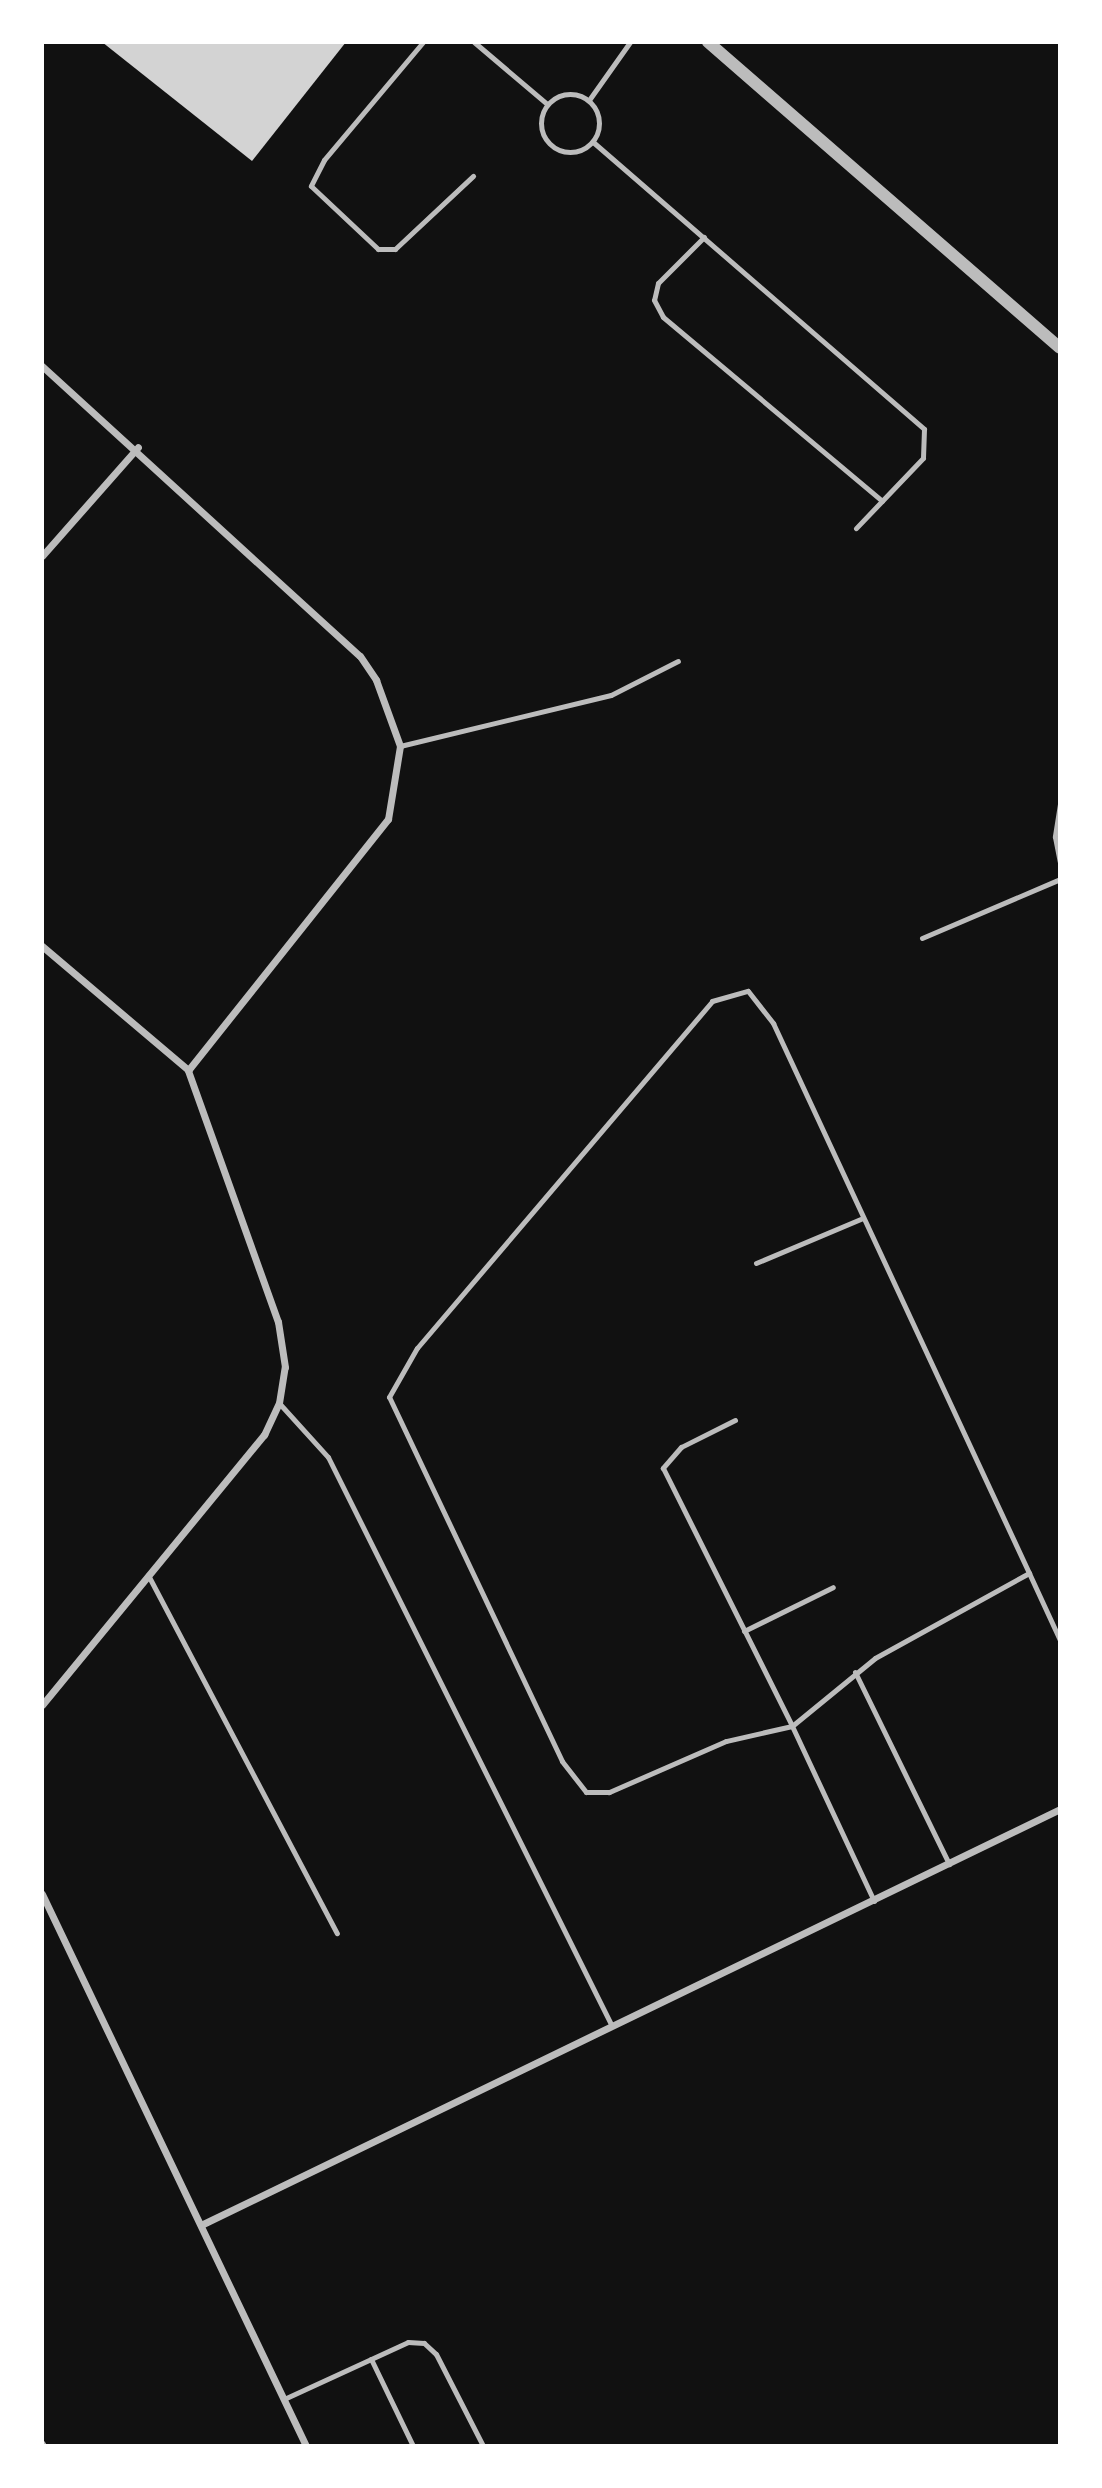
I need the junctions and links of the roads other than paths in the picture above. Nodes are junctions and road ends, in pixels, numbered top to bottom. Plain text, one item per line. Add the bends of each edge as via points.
1 (423, 42) edge
2 (474, 42) edge
3 (630, 42) edge
4 (708, 42) edge
5 (589, 100) junction
6 (547, 104) junction
7 (593, 142) junction
8 (473, 176) dead end
9 (704, 237) junction
10 (1060, 348) edge
11 (42, 366) edge
12 (138, 447) junction
13 (882, 501) junction
14 (856, 528) dead end
15 (42, 556) edge
16 (678, 661) dead end
17 (400, 746) junction
18 (1060, 804) edge
19 (1060, 862) edge
20 (1060, 879) edge
21 (922, 938) dead end
22 (42, 946) edge
23 (188, 1070) junction
24 (863, 1218) junction
25 (756, 1263) dead end
26 (279, 1403) junction
27 (735, 1420) dead end
28 (1029, 1573) junction
29 (148, 1575) junction
30 (833, 1587) dead end
31 (744, 1630) junction
32 (1060, 1640) edge
33 (855, 1672) junction
34 (42, 1704) edge
35 (792, 1726) junction
36 (1060, 1810) edge
37 (949, 1864) junction
38 (42, 1894) edge
39 (874, 1901) junction
40 (337, 1933) dead end
41 (612, 2026) junction
42 (203, 2224) junction
43 (371, 2359) junction
44 (284, 2399) junction
45 (306, 2446) edge
46 (413, 2446) edge
47 (483, 2446) edge

1 - 8 lane via 324,160 311,186 378,249 395,249
2 - 6 lane
3 - 5 lane
4 - 10 street
5 - 6 lane via 575,94
5 - 7 lane via 600,128
6 - 7 lane via 541,118 551,146 566,152
7 - 9 lane
9 - 13 lane via 924,429 923,458
9 - 13 lane via 659,282 654,300 663,317
11 - 12 street
12 - 15 street
12 - 17 street via 359,656 376,680
13 - 14 lane
16 - 17 lane via 611,695
17 - 23 street via 388,819
18 - 19 lane via 1055,836
20 - 21 lane
22 - 23 street
23 - 26 street via 278,1322 285,1367
24 - 25 lane
24 - 28 lane
24 - 35 lane via 773,1023 748,991 734,991 712,1001 417,1348 389,1397 576,1784 586,1792 609,1792 726,1741
26 - 29 street via 264,1435
26 - 41 lane via 328,1457
27 - 31 lane via 681,1447 663,1468
28 - 32 lane
28 - 33 lane
29 - 34 street
29 - 40 lane
30 - 31 lane
31 - 35 lane
33 - 35 lane
33 - 37 lane
35 - 39 lane
36 - 37 street
37 - 39 street
38 - 42 street
39 - 41 street
41 - 42 street
42 - 44 street
43 - 44 lane
43 - 46 lane
43 - 47 lane via 408,2342 424,2343 436,2354
44 - 45 street

